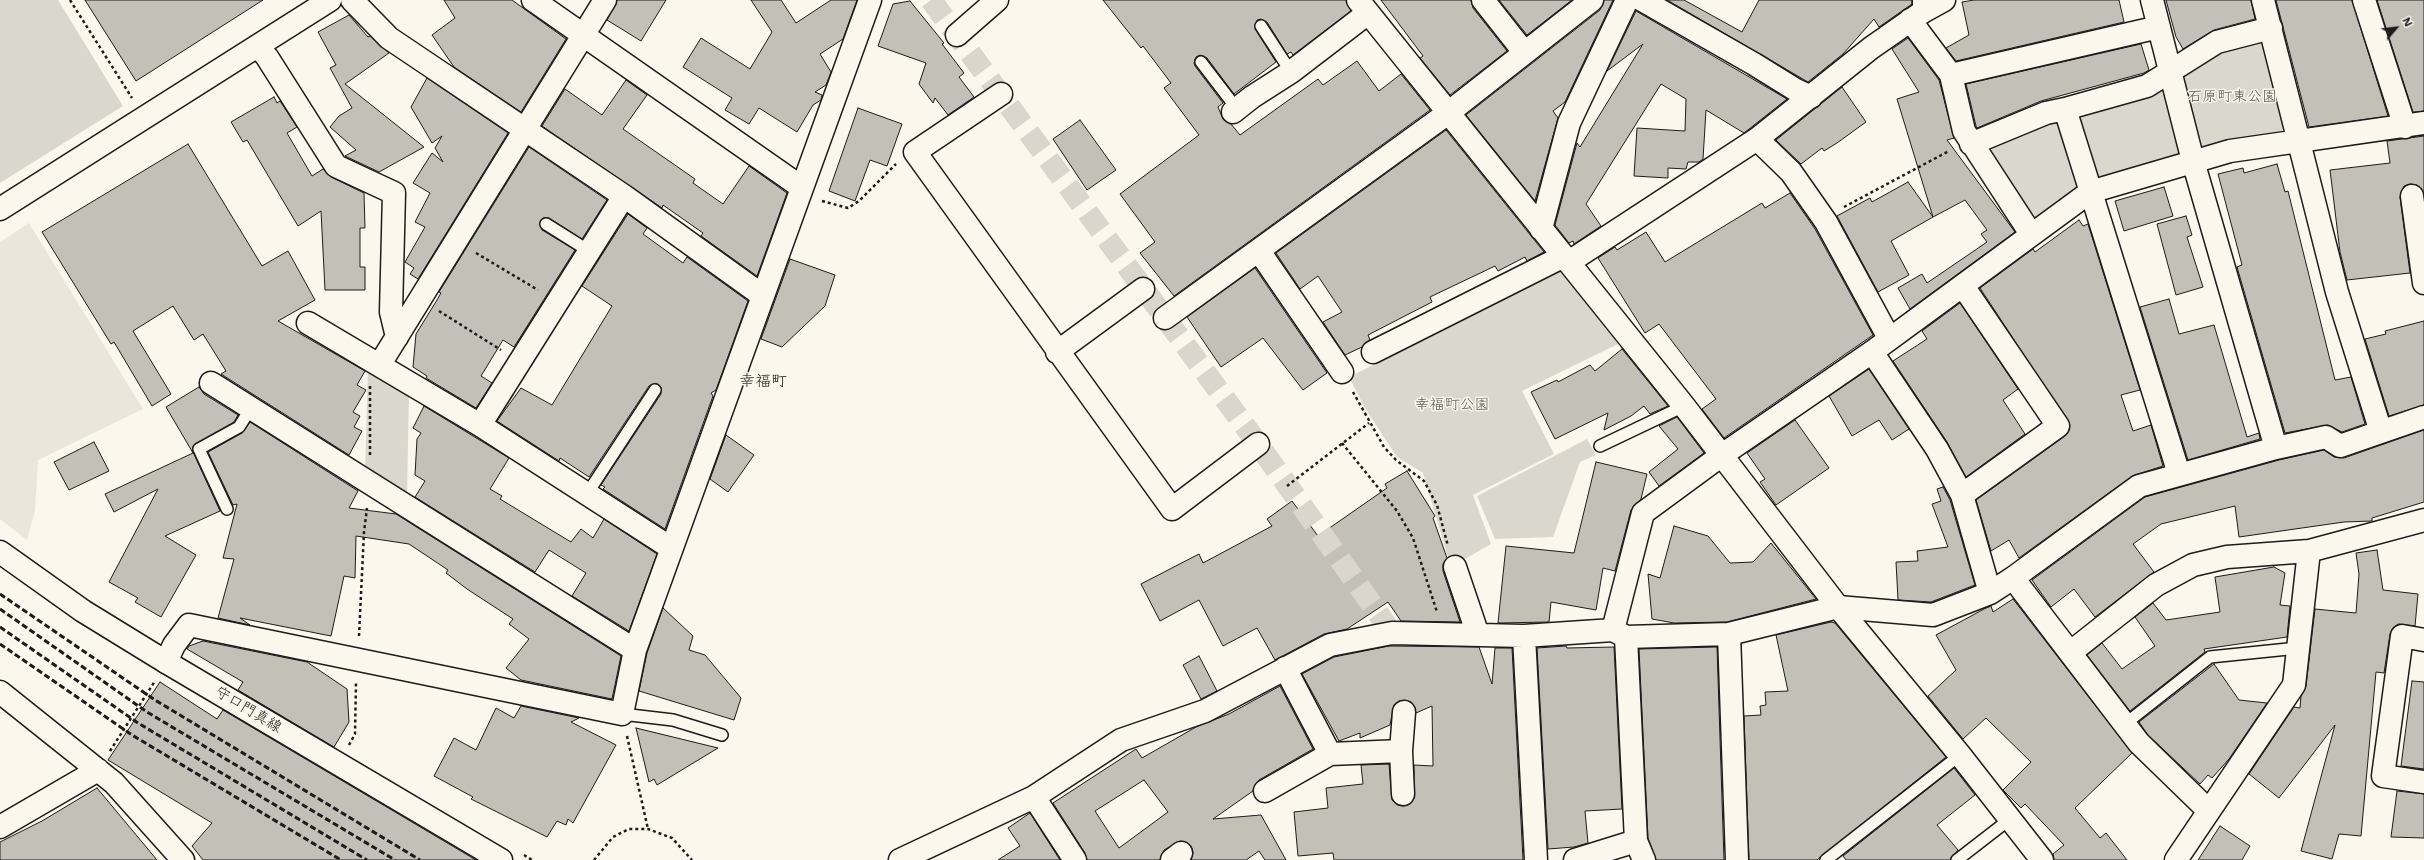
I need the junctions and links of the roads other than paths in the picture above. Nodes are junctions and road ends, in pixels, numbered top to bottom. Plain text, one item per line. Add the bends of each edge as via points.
1 (330, 0) edge
2 (352, 0) edge
3 (533, 0) edge
4 (605, 0) edge
5 (870, 0) edge
6 (997, 0) edge
7 (1483, 0) edge
8 (1592, 0) edge
9 (1627, 0) edge
10 (1642, 0) edge
11 (1944, 0) edge
12 (2152, 0) edge
13 (2263, 0) edge
14 (2364, 0) edge
15 (1363, 6) edge
16 (1919, 10) edge
17 (1261, 26) dead end
18 (2159, 27) junction
19 (2270, 28) junction
20 (584, 35) junction
21 (957, 35) dead end
22 (258, 47) junction
23 (1524, 52) junction
24 (1201, 62) dead end
25 (1291, 72) junction
26 (2170, 72) junction
27 (1951, 76) junction
28 (1001, 94) dead end
29 (1811, 96) junction
30 (2065, 109) junction
31 (1235, 110) joint
32 (1448, 113) junction
33 (2414, 125) edge
34 (526, 129) junction
35 (1757, 140) junction
36 (2299, 140) junction
37 (1970, 142) junction
38 (2193, 161) junction
39 (800, 191) junction
40 (2090, 192) junction
41 (624, 196) junction
42 (2412, 196) dead end
43 (0, 209) edge
44 (546, 224) dead end
45 (1541, 229) junction
46 (2031, 234) junction
47 (589, 251) junction
48 (1258, 251) junction
49 (1567, 259) junction
50 (2424, 283) edge
51 (1963, 286) junction
52 (1143, 289) dead end
53 (763, 296) junction
54 (1165, 318) dead end
55 (308, 323) dead end
56 (397, 337) junction
57 (1889, 338) junction
58 (1057, 352) junction
59 (1373, 352) dead end
60 (1872, 352) junction
61 (375, 361) junction
62 (1342, 372) road end
63 (211, 383) dead end
64 (655, 390) dead end
65 (1684, 406) junction
66 (251, 408) junction
67 (2424, 417) edge
68 (480, 425) junction
69 (2381, 432) junction
70 (1258, 444) dead end
71 (1600, 446) dead end
72 (2276, 448) junction
73 (1722, 455) junction
74 (2179, 474) junction
75 (587, 494) junction
76 (1962, 495) junction
77 (228, 509) dead end
78 (2424, 520) edge
79 (671, 548) junction
80 (2309, 550) junction
81 (0, 552) edge
82 (1455, 567) road end
83 (2013, 578) junction
84 (1990, 593) junction
85 (1838, 607) junction
86 (1620, 634) junction
87 (1729, 634) junction
88 (1478, 635) junction
89 (1524, 636) junction
90 (2424, 640) edge
91 (2298, 648) junction
92 (635, 650) junction
93 (2071, 652) junction
94 (166, 662) junction
95 (1285, 668) junction
96 (0, 692) edge
97 (1404, 712) dead end
98 (622, 714) junction
99 (2125, 724) junction
100 (722, 735) dead end
101 (1401, 751) junction
102 (1330, 754) junction
103 (1960, 755) junction
104 (98, 770) junction
105 (2424, 782) edge
106 (1265, 791) dead end
107 (1403, 794) dead end
108 (1034, 797) junction
109 (2209, 811) junction
110 (2010, 819) junction
111 (0, 827) edge
112 (1640, 850) edge
113 (183, 860) edge
114 (501, 860) edge
115 (900, 860) edge
116 (1075, 860) edge
117 (1536, 860) edge
118 (1575, 860) edge
119 (1737, 860) edge
120 (1826, 860) edge
121 (1957, 860) edge
122 (2042, 860) edge
123 (2176, 860) edge

1 - 22 street
2 - 34 street via 389,38
3 - 20 street
4 - 20 street
5 - 39 street
6 - 21 street
7 - 23 street
8 - 23 street
9 - 45 street via 1569,123
10 - 29 street via 1796,90
11 - 16 street
12 - 18 street
13 - 19 street
14 - 33 street
15 - 25 street
15 - 32 street
16 - 27 street
16 - 29 street
17 - 25 lane
18 - 26 street
18 - 27 street
19 - 26 street via 2217,42
19 - 36 street
20 - 34 street
20 - 39 street
22 - 43 street
22 - 56 street via 267,57 336,166 394,192 391,312
23 - 32 street
24 - 31 lane
25 - 31 street
26 - 30 street via 2148,86
26 - 38 street
27 - 37 street via 1964,130
28 - 58 street via 915,152
29 - 35 street
30 - 37 street via 2046,113
30 - 40 street
32 - 45 street
32 - 48 street
33 - 36 street
34 - 41 street
34 - 56 street
35 - 49 street
35 - 57 street via 1791,172 1823,218
36 - 38 street via 2230,151
36 - 69 street via 2337,292
37 - 46 street
38 - 40 street
38 - 72 street
39 - 53 street
40 - 46 street
40 - 74 street
41 - 47 street
41 - 53 street
42 - 50 street
44 - 47 lane
45 - 49 street
46 - 51 street
47 - 68 street
48 - 54 street
48 - 62 street
49 - 59 street
49 - 65 street
51 - 57 street
51 - 76 street via 2058,426
52 - 58 street
53 - 79 street
55 - 61 street
56 - 61 street
57 - 60 street
58 - 70 street via 1172,509
60 - 73 street
60 - 76 street via 1938,449
61 - 68 street
63 - 66 street
64 - 75 lane
65 - 71 lane
65 - 73 street
66 - 77 lane via 239,427 200,449
66 - 92 street
67 - 69 street
68 - 75 street
69 - 72 street via 2340,446 2326,438
72 - 74 street
73 - 85 street
73 - 86 street via 1643,513
74 - 83 street via 2139,486
75 - 79 street
76 - 84 street
78 - 80 street
79 - 92 street
80 - 91 street
80 - 93 street via 2227,557 2193,565 2156,585
81 - 94 street, 守口門真線 via 83,611
82 - 88 street
83 - 84 street
83 - 93 street
84 - 85 street via 1933,615
85 - 87 street
85 - 103 street
86 - 87 street
86 - 89 street
86 - 112 street
87 - 119 street
88 - 89 street
88 - 95 street via 1392,633 1330,645
89 - 117 street
90 - 105 street via 2402,636 2383,776
91 - 99 lane via 2210,657
91 - 109 street via 2294,685
92 - 98 street
93 - 99 street
94 - 98 street via 174,645 189,625
94 - 114 street, 守口門真線
95 - 102 street
95 - 108 street via 1205,711 1121,740
96 - 104 street
97 - 101 street
98 - 100 lane via 673,720
99 - 109 street via 2139,743
101 - 102 street
101 - 107 street
102 - 106 street
103 - 110 street
103 - 120 lane
104 - 111 street
104 - 113 street via 133,802
108 - 115 street
108 - 116 street
109 - 123 street
110 - 121 lane
110 - 122 street
112 - 118 street

